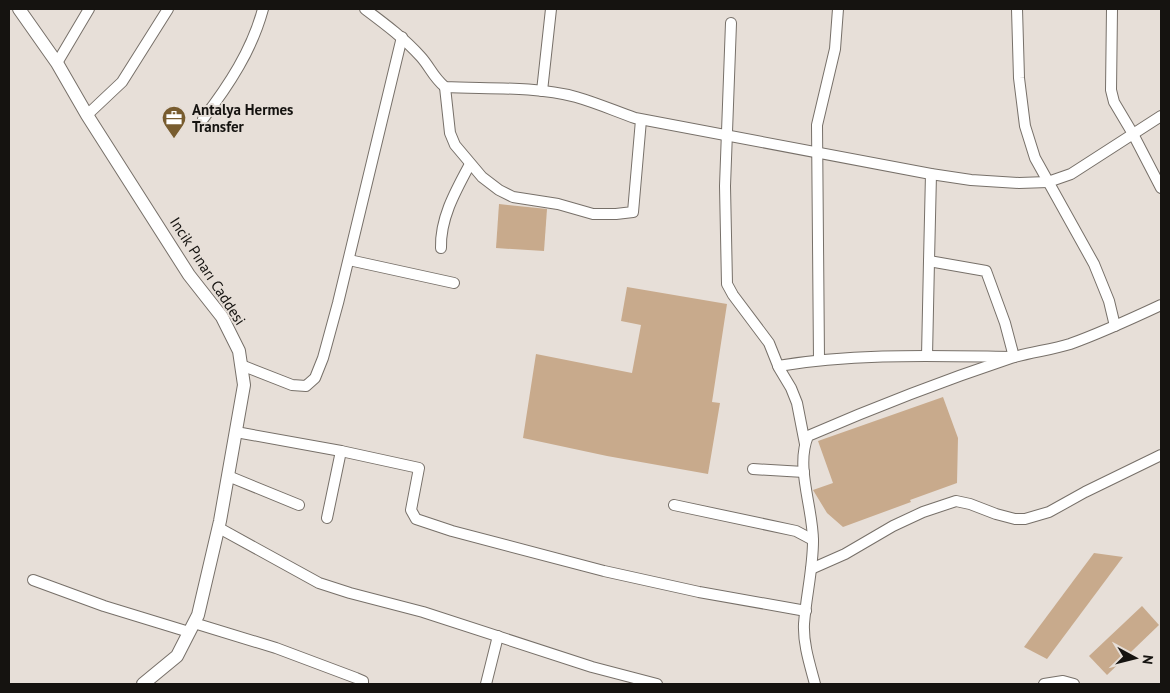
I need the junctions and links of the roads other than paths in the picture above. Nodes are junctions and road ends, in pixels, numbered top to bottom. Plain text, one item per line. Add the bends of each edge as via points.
1 (20, 9) edge
2 (89, 9) edge
3 (168, 9) edge
4 (263, 9) edge
5 (365, 9) edge
6 (551, 9) edge
7 (838, 9) edge
8 (1017, 9) edge
9 (1112, 9) edge
10 (731, 23) dead end
11 (402, 37) junction
12 (57, 63) junction
13 (445, 87) junction
14 (542, 91) junction
15 (87, 115) junction
16 (1161, 116) edge
17 (203, 119) dead end
18 (641, 120) junction
19 (1133, 134) junction
20 (726, 136) junction
21 (816, 152) junction
22 (470, 164) junction
23 (931, 174) junction
24 (1048, 182) junction
25 (1161, 188) edge
26 (441, 248) dead end
27 (349, 260) junction
28 (930, 261) junction
29 (454, 283) dead end
30 (1161, 305) edge
31 (1115, 326) junction
32 (928, 356) junction
33 (1014, 357) junction
34 (819, 359) junction
35 (241, 365) junction
36 (778, 366) junction
37 (236, 432) junction
38 (805, 444) junction
39 (341, 451) junction
40 (1161, 455) edge
41 (753, 469) dead end
42 (804, 472) junction
43 (228, 476) junction
44 (674, 505) dead end
45 (299, 506) dead end
46 (327, 518) dead end
47 (219, 528) junction
48 (813, 540) junction
49 (811, 569) junction
50 (33, 580) dead end
51 (806, 611) junction
52 (191, 628) junction
53 (498, 636) junction
54 (143, 684) edge
55 (362, 684) edge
56 (486, 684) edge
57 (658, 684) edge
58 (815, 684) edge
59 (1044, 684) edge
60 (1074, 684) edge

1 - 12 main road, Incik Pınarı Caddesi
2 - 12 street
3 - 15 street via 122,82
4 - 17 street via 239,67
5 - 11 street
6 - 14 street
7 - 21 street via 835,49 817,125
8 - 24 street via 1019,78 1025,126 1035,158
9 - 19 street via 1111,90 1114,102
10 - 20 street
11 - 13 street
11 - 27 street
12 - 15 main road, Incik Pınarı Caddesi
13 - 14 street
13 - 22 street via 450,133 454,145
14 - 18 street via 591,102
15 - 35 main road, Incik Pınarı Caddesi via 189,275 222,317 239,351
16 - 19 street
18 - 20 street
18 - 22 street via 634,212 593,214 558,204 513,197 499,190
19 - 24 street via 1071,174
19 - 25 street
20 - 21 street
20 - 36 street via 726,284 769,343
21 - 23 street
21 - 34 street
22 - 26 street via 448,209
23 - 24 street via 971,180
23 - 28 street
24 - 31 street via 1094,264
27 - 29 street
27 - 35 street via 316,378 306,386 292,385
28 - 32 street
28 - 33 street via 986,271
30 - 31 street
31 - 33 street via 1069,344
32 - 33 street
32 - 34 street
33 - 38 street via 865,411 808,436
34 - 36 street
35 - 37 main road, Incik Pınarı Caddesi via 244,385
36 - 38 street via 797,403
37 - 39 street
37 - 43 main road, Incik Pınarı Caddesi
38 - 42 street
39 - 46 street
39 - 51 street via 419,468 411,510 416,519 604,571
40 - 49 street via 1049,512 1025,519 956,501 893,526 846,554
41 - 42 street
42 - 48 street
43 - 45 street
43 - 47 main road, Incik Pınarı Caddesi
44 - 48 street via 796,531
47 - 52 main road, Incik Pınarı Caddesi via 198,615
47 - 53 street via 320,583
48 - 49 street
49 - 51 street
50 - 52 street via 104,606
51 - 58 street via 804,639
52 - 54 main road, Incik Pınarı Caddesi via 177,656
52 - 55 street via 276,648 364,681
53 - 56 street
53 - 57 street via 592,667
59 - 60 street via 1063,681

